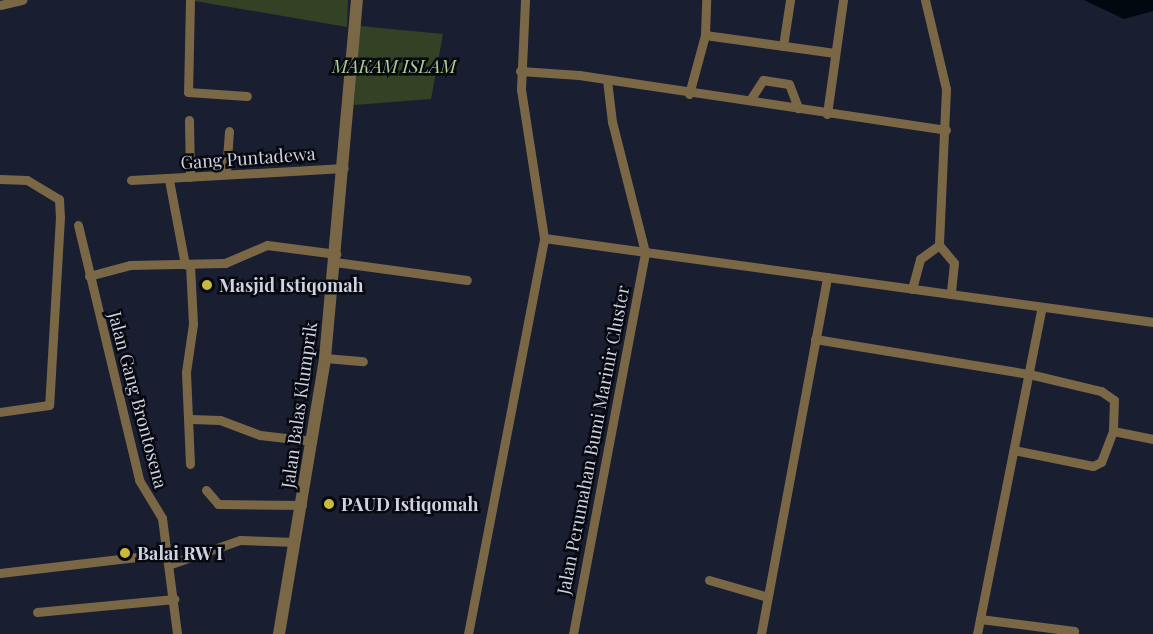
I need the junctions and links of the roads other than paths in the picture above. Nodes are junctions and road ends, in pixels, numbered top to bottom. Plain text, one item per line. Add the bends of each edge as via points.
1 (22, 0) edge
2 (190, 0) edge
3 (357, 0) edge
4 (525, 0) edge
5 (706, 0) edge
6 (790, 0) edge
7 (843, 0) edge
8 (925, 0) edge
9 (0, 5) edge
10 (705, 35) junction
11 (783, 46) junction
12 (835, 53) junction
13 (520, 71) junction
14 (607, 80) junction
15 (689, 94) junction
16 (247, 96) dead end
17 (750, 100) junction
18 (798, 108) junction
19 (827, 114) junction
20 (189, 120) dead end
21 (946, 130) junction
22 (229, 131) dead end
23 (344, 168) junction
24 (226, 173) junction
25 (190, 177) junction
26 (0, 179) edge
27 (131, 180) dead end
28 (169, 180) junction
29 (78, 225) dead end
30 (544, 238) junction
31 (939, 244) junction
32 (645, 252) junction
33 (336, 258) junction
34 (188, 265) junction
35 (89, 276) junction
36 (827, 277) junction
37 (467, 280) dead end
38 (912, 289) junction
39 (951, 294) junction
40 (1042, 307) junction
41 (1153, 322) edge
42 (815, 339) junction
43 (325, 358) junction
44 (363, 361) dead end
45 (1029, 374) junction
46 (0, 412) edge
47 (191, 419) junction
48 (1113, 431) junction
49 (1153, 439) edge
50 (312, 441) junction
51 (1014, 450) junction
52 (190, 464) dead end
53 (206, 490) dead end
54 (302, 505) junction
55 (295, 542) junction
56 (169, 553) junction
57 (171, 564) junction
58 (0, 573) edge
59 (709, 580) dead end
60 (768, 597) junction
61 (174, 599) junction
62 (37, 612) dead end
63 (980, 619) junction
64 (1074, 631) dead end
65 (177, 634) edge
66 (279, 634) edge
67 (468, 634) edge
68 (573, 634) edge
69 (761, 634) edge
70 (977, 634) edge

1 - 9 street
2 - 16 street via 188,92
3 - 23 street, Jalan Balas Klumprik
4 - 13 street
5 - 10 street
6 - 11 street
7 - 12 street
8 - 21 street via 944,73
10 - 11 street
10 - 15 street
11 - 12 street
12 - 19 street
13 - 14 street
13 - 30 street
14 - 15 street
14 - 32 street, Jalan Perumahan Bumi Marinir Cluster via 616,142
15 - 17 street
17 - 18 street
17 - 18 street via 763,80 789,84
18 - 19 street
19 - 21 street
20 - 25 street
21 - 31 street
22 - 24 street
23 - 24 street, Gang Puntadewa
23 - 33 street, Jalan Balas Klumprik
24 - 25 street, Gang Puntadewa
25 - 28 street, Gang Puntadewa
26 - 46 street via 27,180 58,199 60,216 49,405
27 - 28 street
28 - 34 street, Gang Puntadewa
29 - 35 street, Jalan Gang Brontosena
30 - 32 street
30 - 67 street
31 - 38 street via 920,259
31 - 39 street via 954,263
32 - 36 street
32 - 68 street, Jalan Perumahan Bumi Marinir Cluster
33 - 34 street via 267,245 234,261
33 - 37 street
33 - 43 street, Jalan Balas Klumprik
34 - 35 street via 130,265
34 - 47 street, Gang Puntadewa via 193,324 186,372
35 - 56 street, Jalan Gang Brontosena via 141,488 162,518
36 - 38 street
36 - 42 street
38 - 39 street
39 - 40 street
40 - 41 street
40 - 45 street
42 - 45 street
42 - 60 street
43 - 44 street
43 - 50 street, Jalan Balas Klumprik
45 - 48 street via 1109,394
45 - 51 street
47 - 50 street via 220,420 260,435
47 - 52 street, Gang Puntadewa
48 - 49 street
48 - 51 street via 1094,466
50 - 54 street, Jalan Balas Klumprik
51 - 63 street
53 - 54 street via 215,503
54 - 55 street, Jalan Balas Klumprik
55 - 57 street via 240,540
55 - 66 street, Jalan Balas Klumprik
56 - 57 street, Jalan Gang Brontosena
56 - 58 street
57 - 61 street, Jalan Gang Brontosena
59 - 60 street
60 - 69 street
61 - 62 street
61 - 65 street, Jalan Gang Brontosena
63 - 64 street
63 - 70 street

